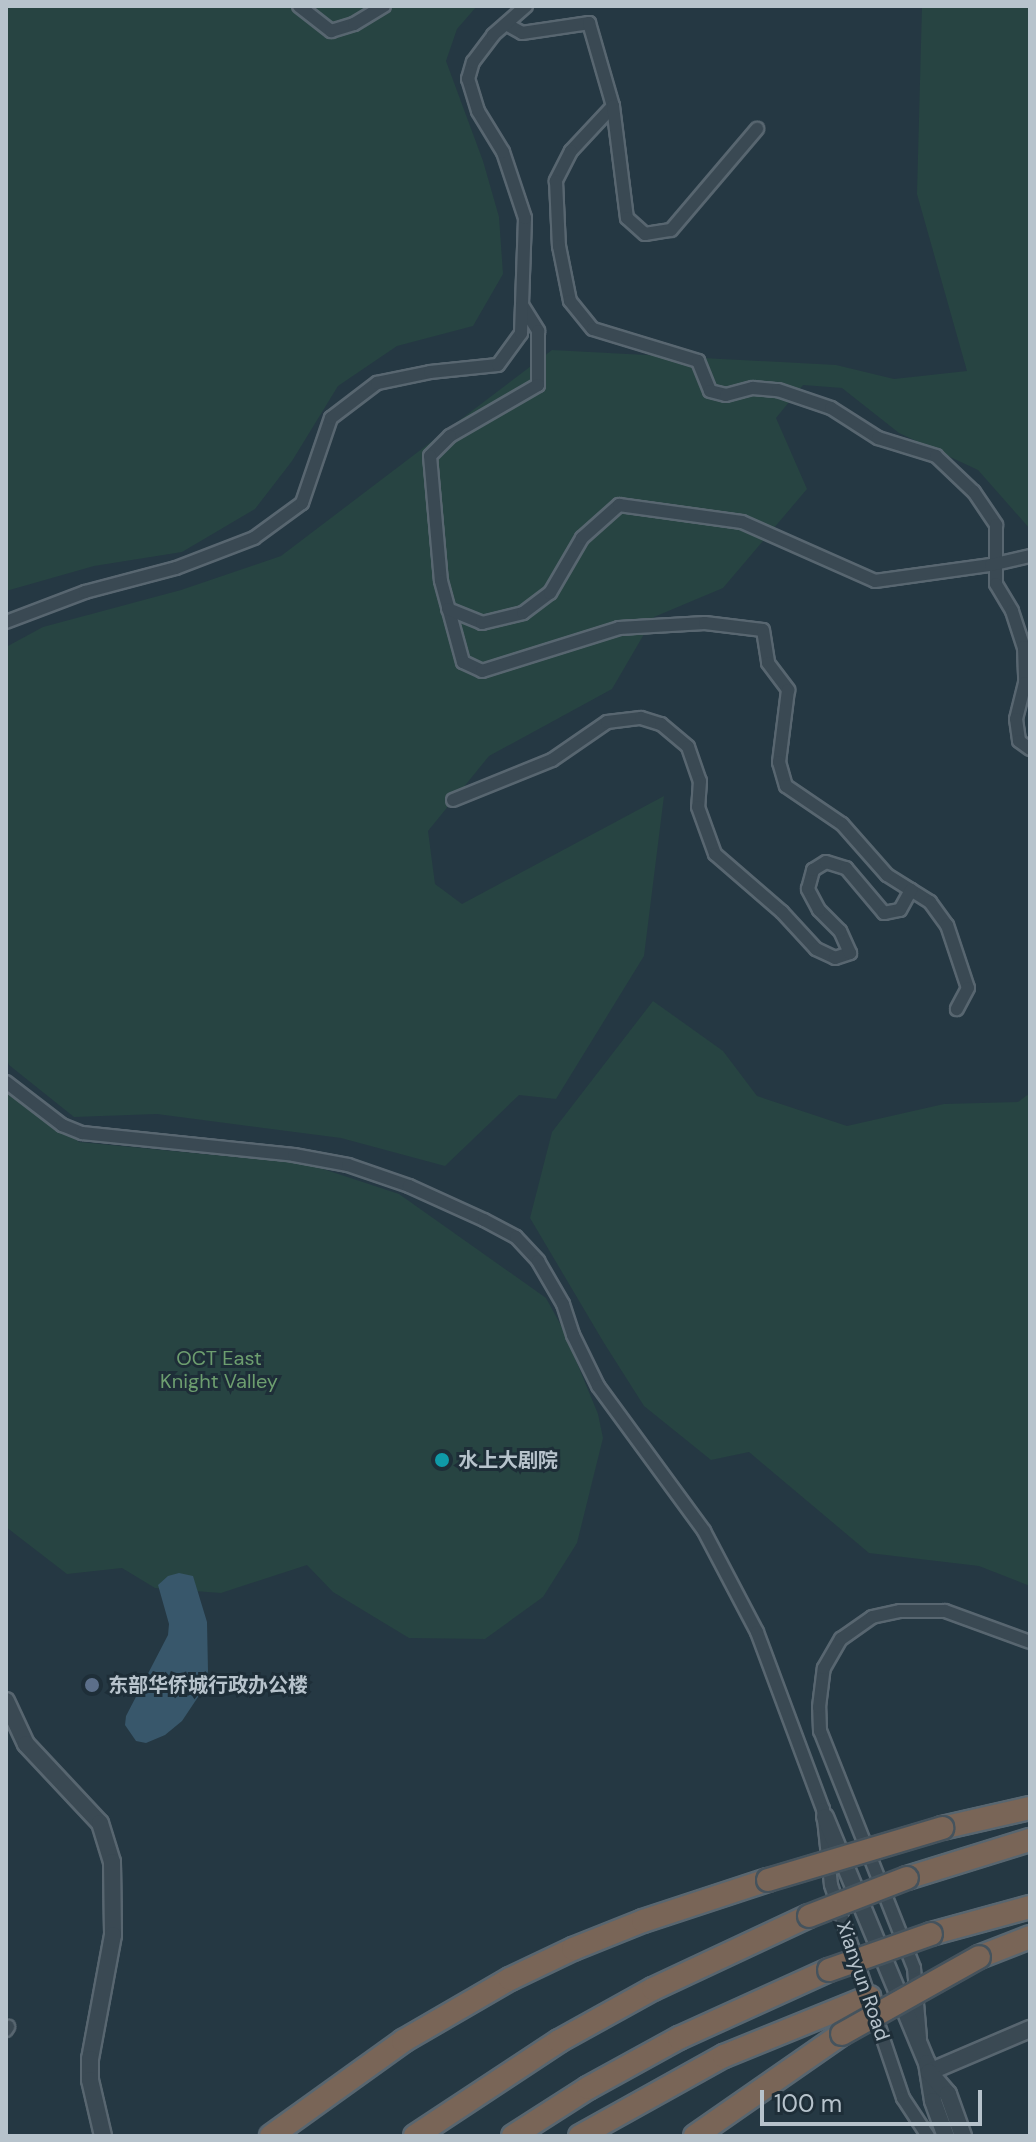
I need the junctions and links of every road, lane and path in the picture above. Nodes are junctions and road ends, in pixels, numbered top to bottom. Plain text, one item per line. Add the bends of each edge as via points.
1 (299, 6) edge
2 (384, 6) edge
3 (526, 6) edge
4 (506, 24) junction
5 (613, 106) junction
6 (757, 129) dead end
7 (522, 305) junction
8 (1030, 556) edge
9 (997, 564) junction
10 (448, 609) junction
11 (6, 622) edge
12 (1030, 749) edge
13 (453, 800) dead end
14 (911, 890) junction
15 (957, 1009) dead end
16 (6, 1082) edge
17 (1030, 1642) edge
18 (6, 1701) edge
19 (1030, 1808) edge
20 (825, 1817) junction
21 (1030, 1840) edge
22 (1030, 1907) edge
23 (1030, 1937) edge
24 (869, 1997) junction
25 (1030, 2029) edge
26 (921, 2049) junction
27 (929, 2072) junction
28 (940, 2119) junction
29 (103, 2136) edge
30 (271, 2136) edge
31 (415, 2136) edge
32 (513, 2136) edge
33 (580, 2136) edge
34 (695, 2136) edge
35 (929, 2136) edge
36 (946, 2136) edge
37 (963, 2136) edge

1 - 2 street via 331,31
3 - 4 street
4 - 5 street via 522,33 589,23
4 - 7 street via 473,62 468,79 478,111 503,152 525,218
5 - 6 street via 627,218 645,234 671,230
5 - 9 street via 571,151 556,181 559,246 570,301 593,329 698,361 710,391 726,395 753,388 778,390 831,408 878,438 936,456 974,492 996,525
7 - 10 street via 538,331 538,385 450,436 430,456
7 - 11 street via 521,333 498,365 377,383 331,418 302,503 254,538
8 - 9 street
9 - 10 street via 875,581 742,522 619,505 582,538 550,593 523,613 482,623
9 - 12 street via 996,584 1024,647 1025,683 1016,719 1019,741
10 - 14 street via 463,662 482,671 619,628 705,623 763,630 768,663 788,690 779,762 786,786 842,824 887,875
13 - 14 street via 552,760 607,722 641,718 661,724 688,747 700,781 698,807 715,854 816,949 835,958 850,953 808,889 813,870 826,862 846,868 884,913 900,910
14 - 15 street via 930,902 947,925 968,988
16 - 20 street, Xianyun Road via 62,1125 82,1133 348,1165 409,1186 516,1237 552,1282 586,1365 616,1415 674,1487 728,1573 757,1632
17 - 26 street via 945,1611 900,1611 872,1617 841,1639 824,1668 820,1731 914,1968
18 - 29 street via 26,1744 100,1823 112,1862 113,1935 90,2059
19 - 30 highway, bridge via 942,1828 768,1880 573,1949 403,2041
20 - 24 street, Xianyun Road via 831,1885
20 - 26 street, Xianyun Road
21 - 31 highway, bridge via 907,1878 809,1916 653,1989 559,2041
22 - 32 highway, bridge via 829,1970 679,2038
23 - 34 highway, bridge via 979,1957 842,2034
24 - 33 highway via 724,2056
24 - 35 street, Xianyun Road via 903,2098
25 - 27 street
26 - 27 street, Xianyun Road
27 - 28 street, Xianyun Road
27 - 37 street, Xianyun Road via 948,2094
28 - 35 street
28 - 36 street, Xianyun Road

